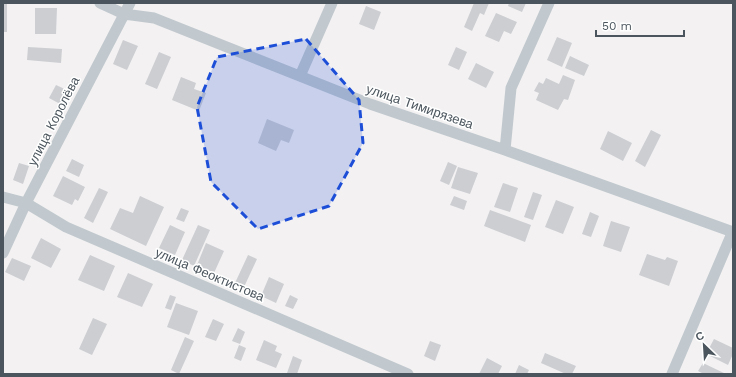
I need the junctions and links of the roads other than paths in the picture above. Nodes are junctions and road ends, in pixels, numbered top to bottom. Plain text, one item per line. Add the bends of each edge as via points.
1 (100, 3) edge
2 (130, 3) edge
3 (332, 3) edge
4 (549, 3) edge
5 (124, 14) junction
6 (300, 76) junction
7 (505, 150) junction
8 (3, 198) edge
9 (26, 203) junction
10 (733, 232) edge
11 (3, 253) edge
12 (408, 374) edge
13 (672, 374) edge

1 - 5 street, улица Тимирязева
2 - 5 street, улица Королёва
3 - 6 street
4 - 7 street via 511,88
5 - 6 street, улица Тимирязева via 154,18
5 - 9 street, улица Королёва
6 - 7 street, улица Тимирязева via 370,104
7 - 10 street, улица Тимирязева
8 - 9 street, улица Феоктистова
9 - 11 street, улица Королёва
9 - 12 street, улица Феоктистова via 66,227
10 - 13 street

